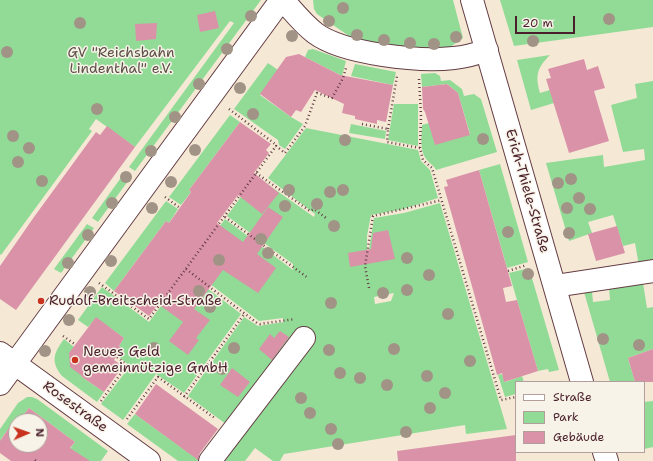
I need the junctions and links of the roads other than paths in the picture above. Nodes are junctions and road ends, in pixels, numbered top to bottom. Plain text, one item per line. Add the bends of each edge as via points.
1 (282, 0) edge
2 (472, 0) edge
3 (487, 50) junction
4 (653, 271) edge
5 (555, 286) junction
6 (304, 338) road end
7 (7, 358) edge
8 (582, 381) edge
9 (0, 384) edge
10 (149, 461) edge
11 (210, 461) edge

1 - 3 street via 315,33 334,43 354,49 428,59 455,58
1 - 7 street via 82,271
2 - 3 street, Erich-Thiele-Straße
3 - 5 street, Erich-Thiele-Straße
4 - 5 street
5 - 8 street, Erich-Thiele-Straße
6 - 11 street
7 - 9 street
7 - 10 street, Rosestraße

